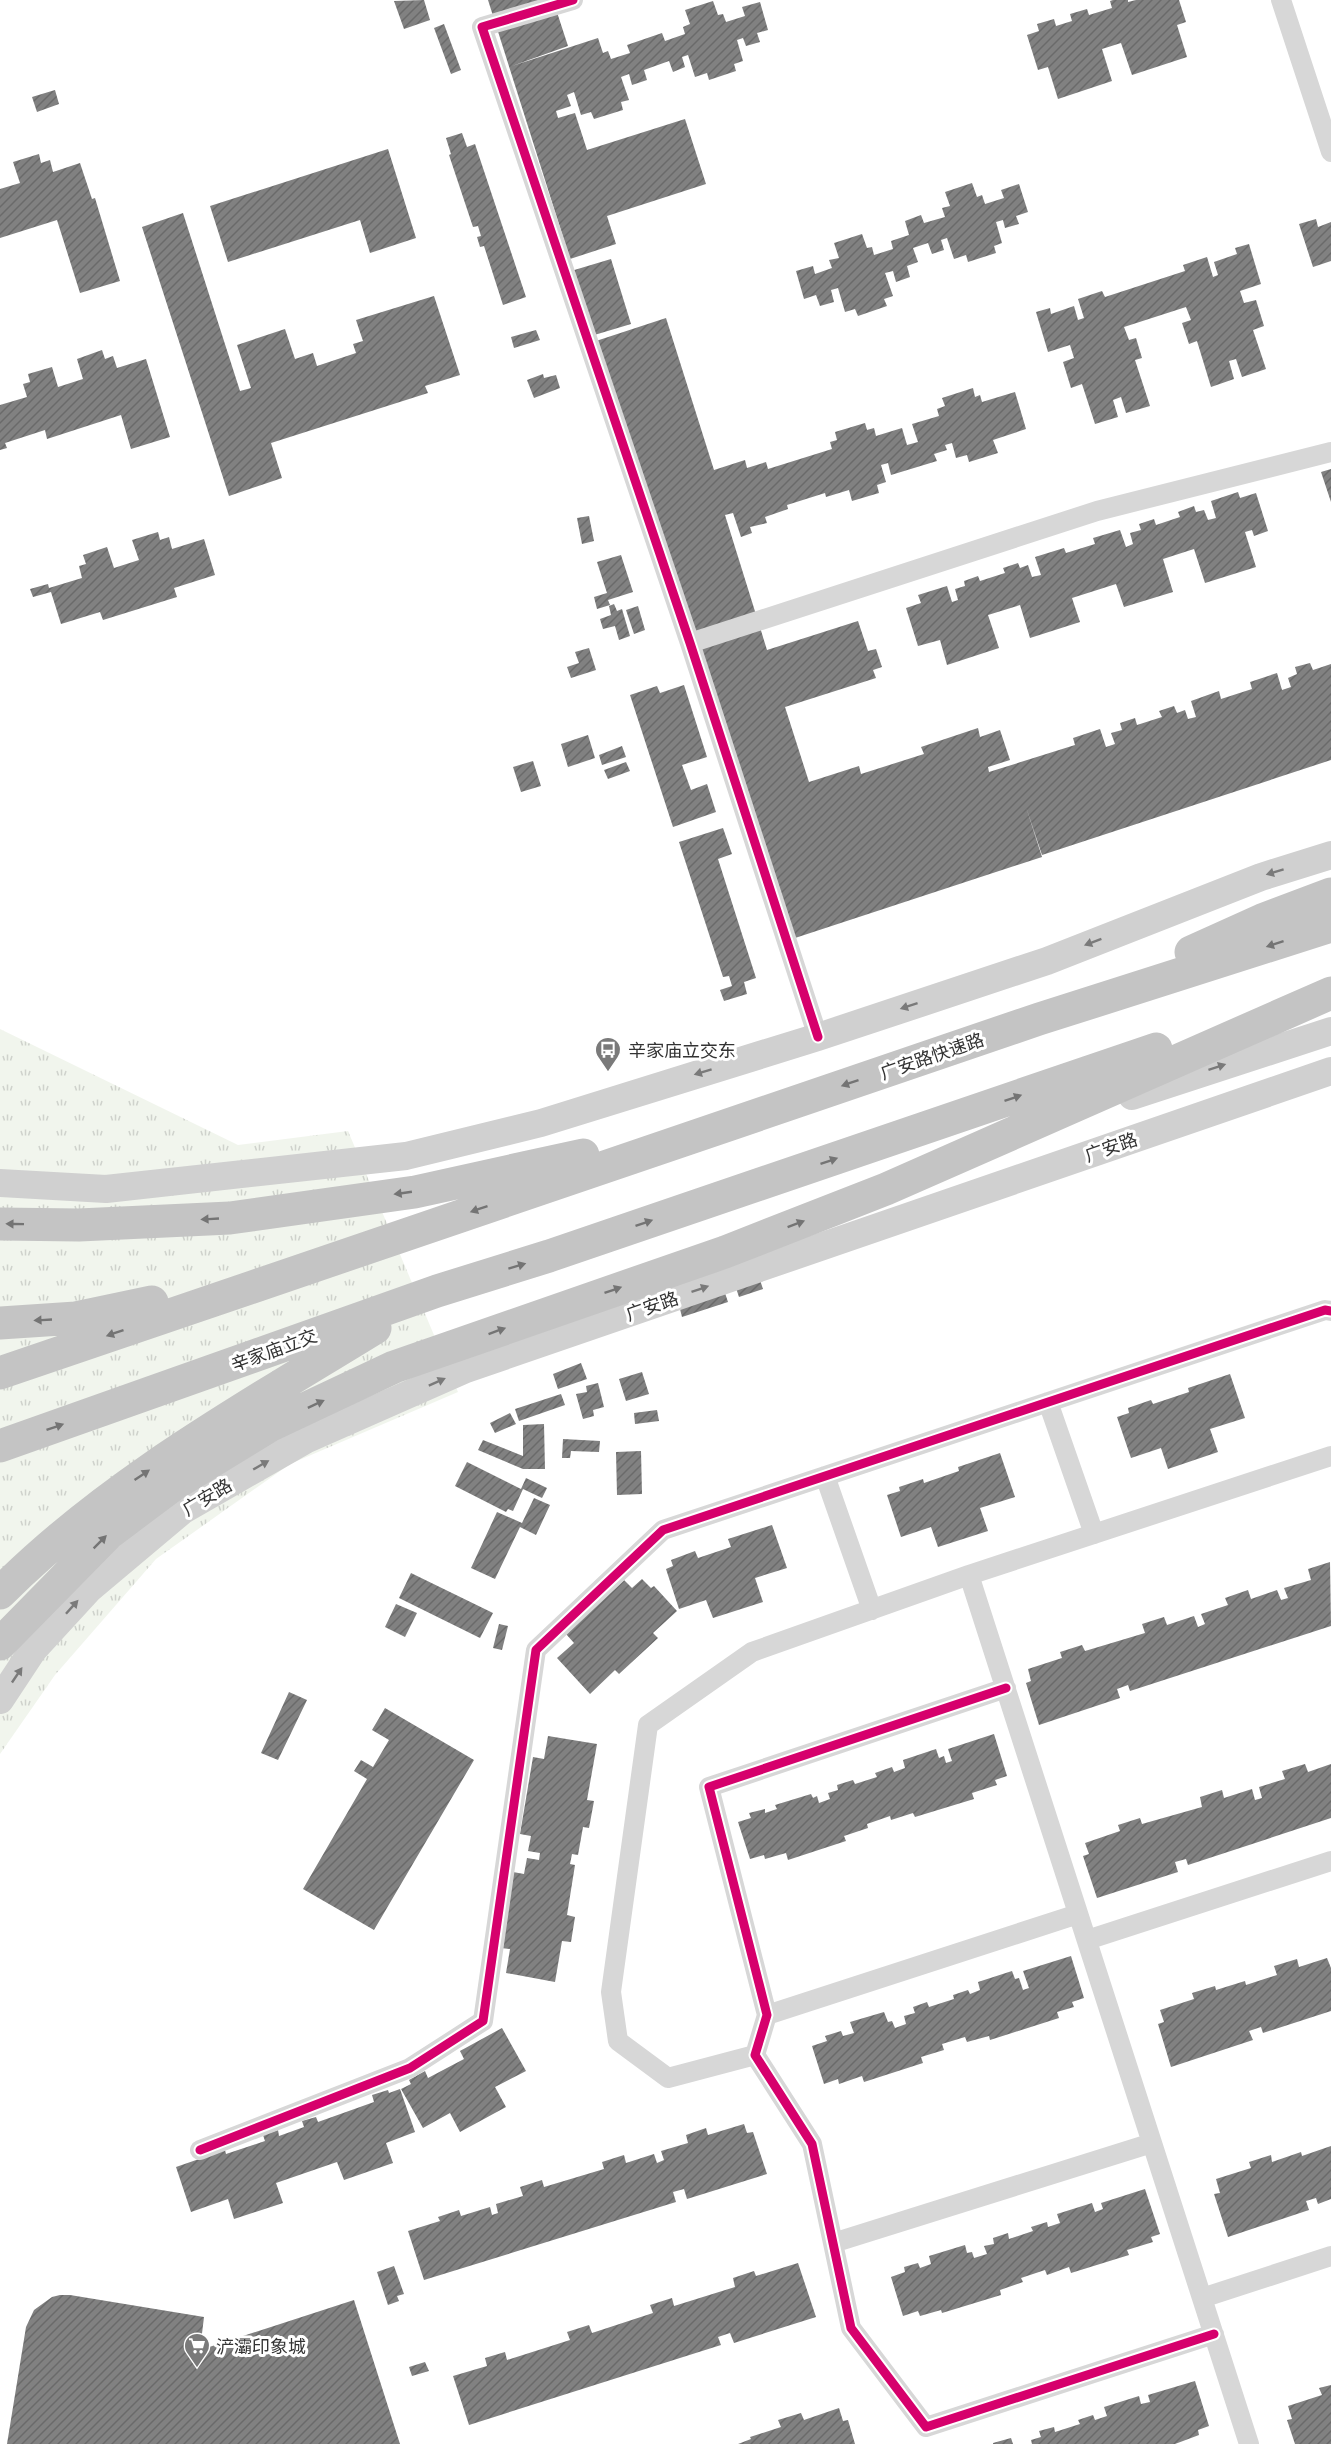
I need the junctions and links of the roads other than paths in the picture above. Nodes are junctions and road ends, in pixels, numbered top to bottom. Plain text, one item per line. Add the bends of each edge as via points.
1 (573, 0) edge
2 (1281, 0) edge
3 (1331, 152) edge
4 (1331, 452) edge
5 (690, 643) junction
6 (1331, 855) edge
7 (1331, 894) edge
8 (1331, 926) edge
9 (1331, 991) edge
10 (1039, 1019) junction
11 (1331, 1031) edge
12 (818, 1037) junction
13 (1331, 1071) edge
14 (528, 1179) junction
15 (0, 1184) edge
16 (886, 1189) junction
17 (0, 1224) edge
18 (306, 1268) junction
19 (437, 1291) junction
20 (1331, 1311) edge
21 (0, 1323) edge
22 (0, 1373) edge
23 (1048, 1402) junction
24 (0, 1446) edge
25 (1331, 1456) edge
26 (825, 1476) junction
27 (1094, 1534) junction
28 (969, 1575) junction
29 (0, 1593) edge
30 (872, 1610) junction
31 (0, 1623) edge
32 (0, 1644) edge
33 (33, 1650) junction
34 (1006, 1688) junction
35 (0, 1700) edge
36 (1331, 1861) edge
37 (1078, 1914) junction
38 (1087, 1940) junction
39 (767, 2015) junction
40 (755, 2055) junction
41 (1152, 2143) junction
42 (200, 2150) dead end
43 (833, 2242) junction
44 (1331, 2256) edge
45 (1202, 2298) junction
46 (1214, 2334) junction
47 (1250, 2444) edge

1 - 5 street via 482,27
2 - 3 street
4 - 5 street via 1097,511
5 - 12 street
6 -> 12 main road via 1261,877 1047,961
7 - 10 highway via 1262,920
8 -> 10 highway, 广安路快速路
9 - 16 highway
19 -> 9 highway, 辛家庙立交
10 -> 14 highway, 广安路快速路 via 745,1119
16 -> 11 main road via 1158,1086
12 -> 15 main road via 540,1123 406,1156 106,1190
33 -> 13 main road, 广安路 via 88,1589 183,1510 305,1440 466,1369
14 -> 17 highway via 230,1218 79,1225
14 -> 18 highway
32 -> 16 highway via 109,1533 173,1485 271,1425 394,1367 725,1252
18 -> 21 highway via 76,1318
18 -> 22 highway
24 -> 19 highway, 辛家庙立交
29 -> 19 highway via 31,1561 138,1476
20 - 23 street
23 - 26 street
23 - 27 street
25 - 27 street
26 - 30 street
26 - 42 street via 663,1530 536,1650 483,2021 410,2068
27 - 28 street
28 - 30 street
28 - 34 street
30 - 40 street via 752,1652 648,1725 610,1992 618,2041 668,2078
31 - 33 main road
35 -> 33 main road, 广安路
34 - 37 street
34 - 39 street via 709,1786
36 - 38 street
37 - 38 street
37 - 39 street
38 - 41 street
39 - 40 street
40 - 43 street via 812,2144
41 - 43 street
41 - 45 street
43 - 46 street via 851,2328 926,2427
44 - 45 street
45 - 46 street
46 - 47 street

